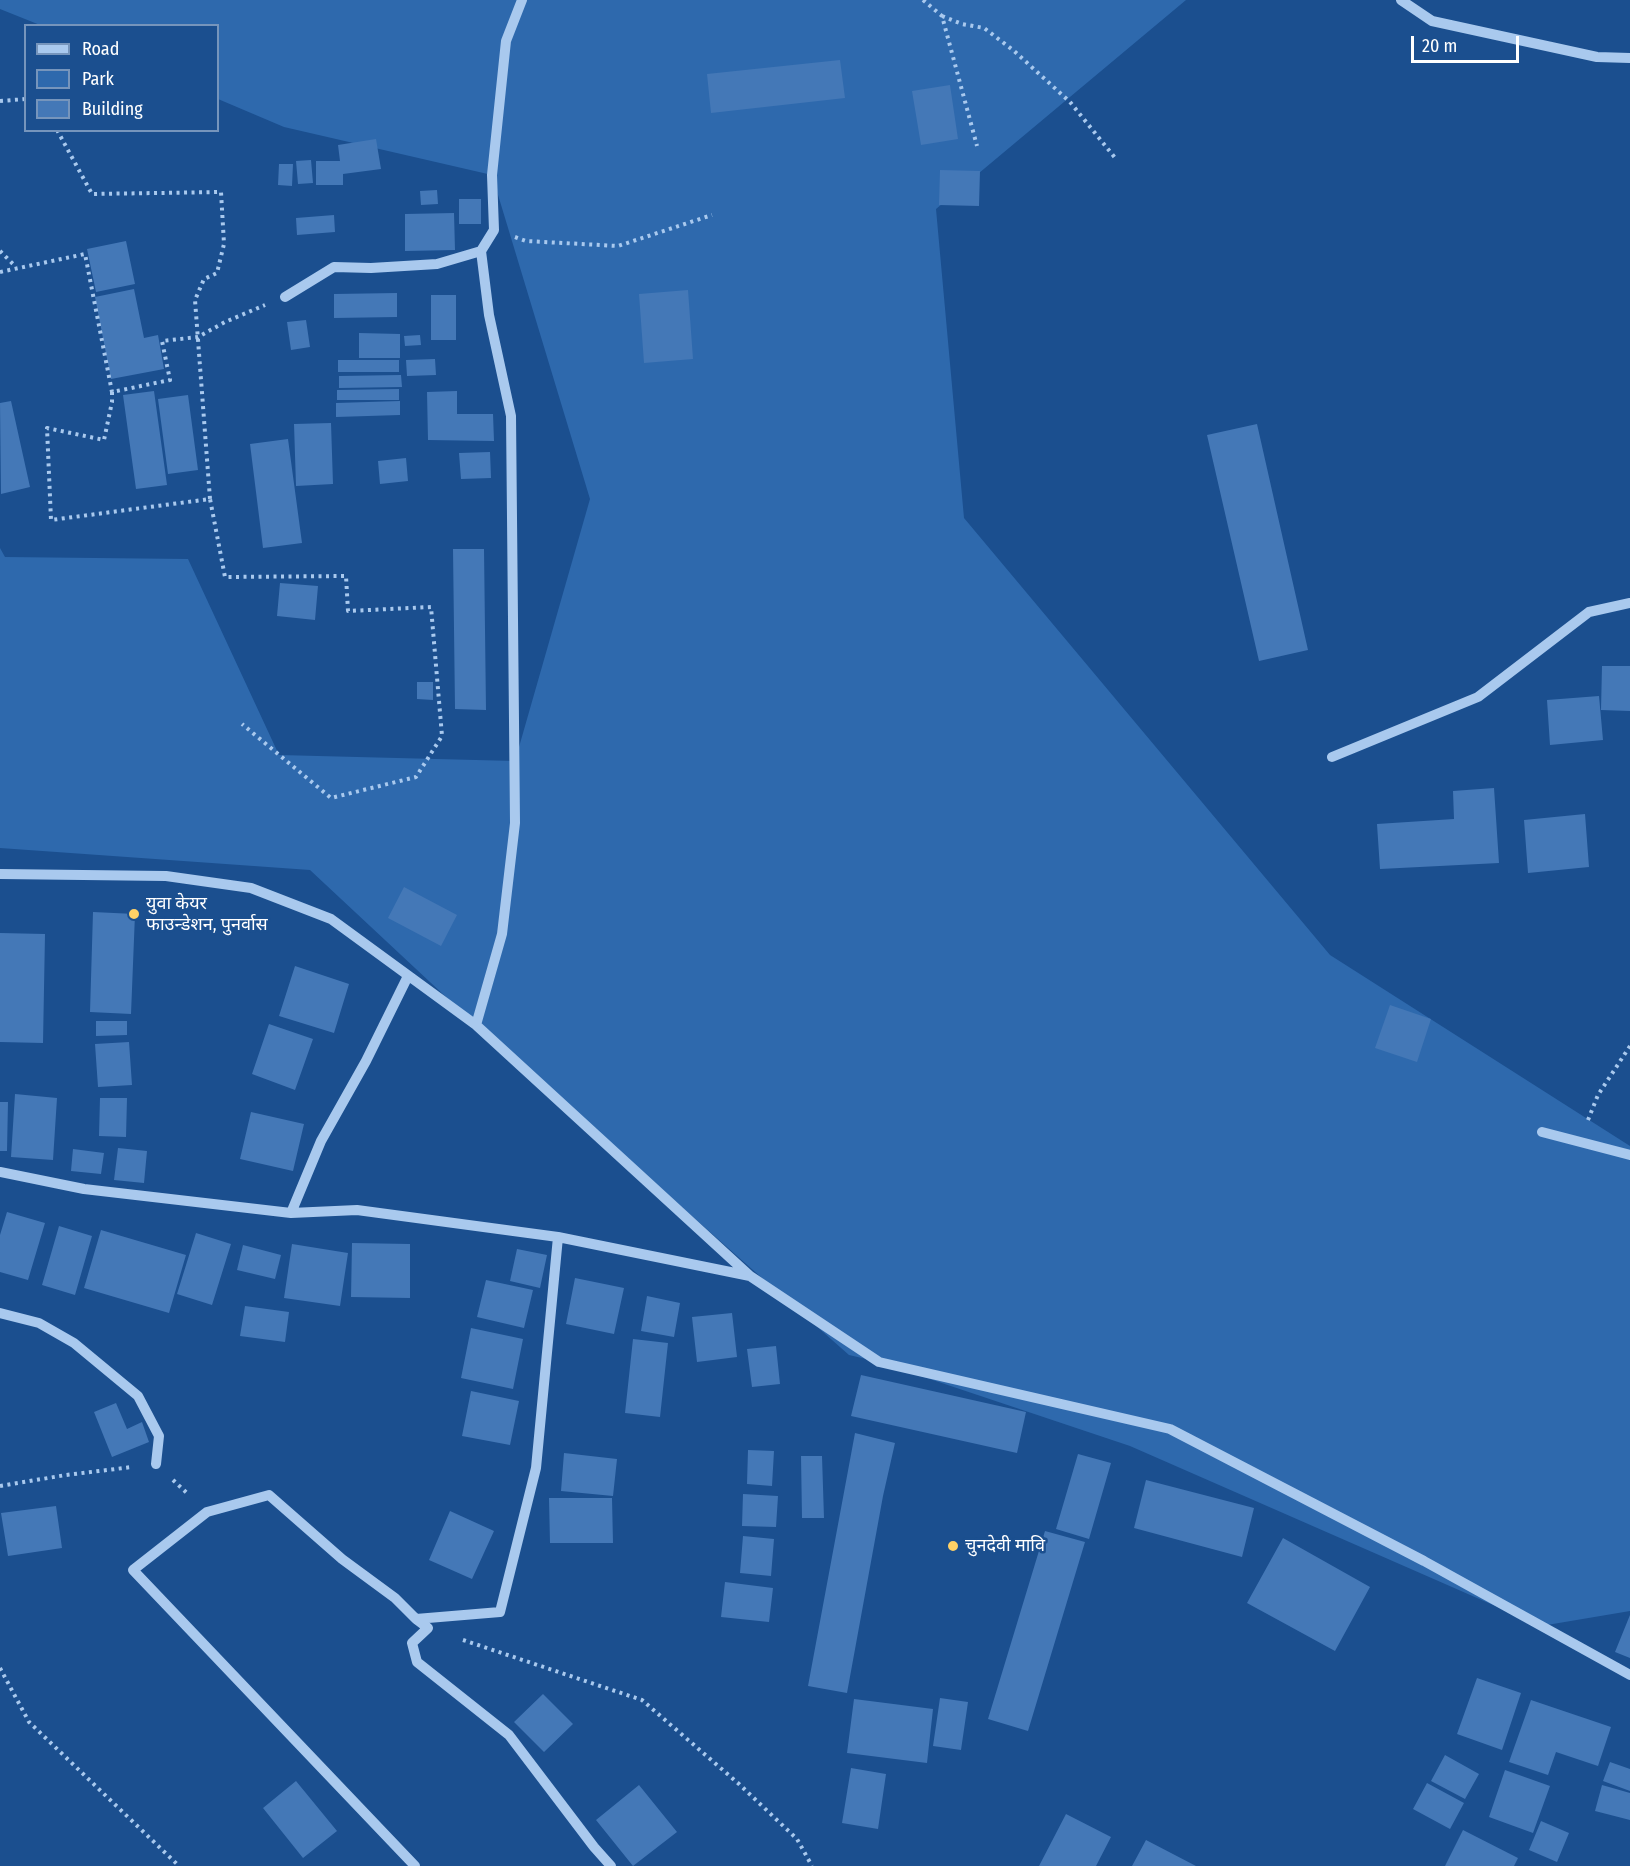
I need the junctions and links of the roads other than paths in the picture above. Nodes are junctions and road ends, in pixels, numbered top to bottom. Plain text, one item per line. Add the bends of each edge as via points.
1 (522, 0) edge
2 (1401, 0) edge
3 (1630, 58) edge
4 (481, 251) junction
5 (285, 297) road end
6 (1630, 603) edge
7 (1332, 757) dead end
8 (0, 874) edge
9 (408, 976) junction
10 (476, 1025) junction
11 (1542, 1132) dead end
12 (1630, 1155) edge
13 (0, 1172) edge
14 (291, 1213) junction
15 (558, 1237) junction
16 (750, 1276) junction
17 (0, 1313) edge
18 (156, 1464) road end
19 (416, 1619) junction
20 (1630, 1675) edge
21 (415, 1866) edge
22 (612, 1866) edge

1 - 4 street via 506,41 492,175 494,230
2 - 3 street via 1432,21 1597,57
4 - 5 street via 437,264 334,267
4 - 10 street via 489,315 511,417 515,823 502,934
6 - 7 street via 1589,612 1478,697
8 - 9 street via 166,876 251,888 331,919
9 - 10 street
9 - 14 street via 321,1141
10 - 16 street
11 - 12 street
13 - 14 street via 84,1189
14 - 15 street via 357,1210
15 - 16 street
15 - 19 street via 536,1468 500,1611
16 - 20 street via 879,1362 1170,1429 1424,1561
17 - 18 street via 39,1323 74,1343 138,1396 159,1436
19 - 21 street via 269,1495 207,1512 133,1570
19 - 22 street via 428,1628 412,1643 417,1662 509,1735

